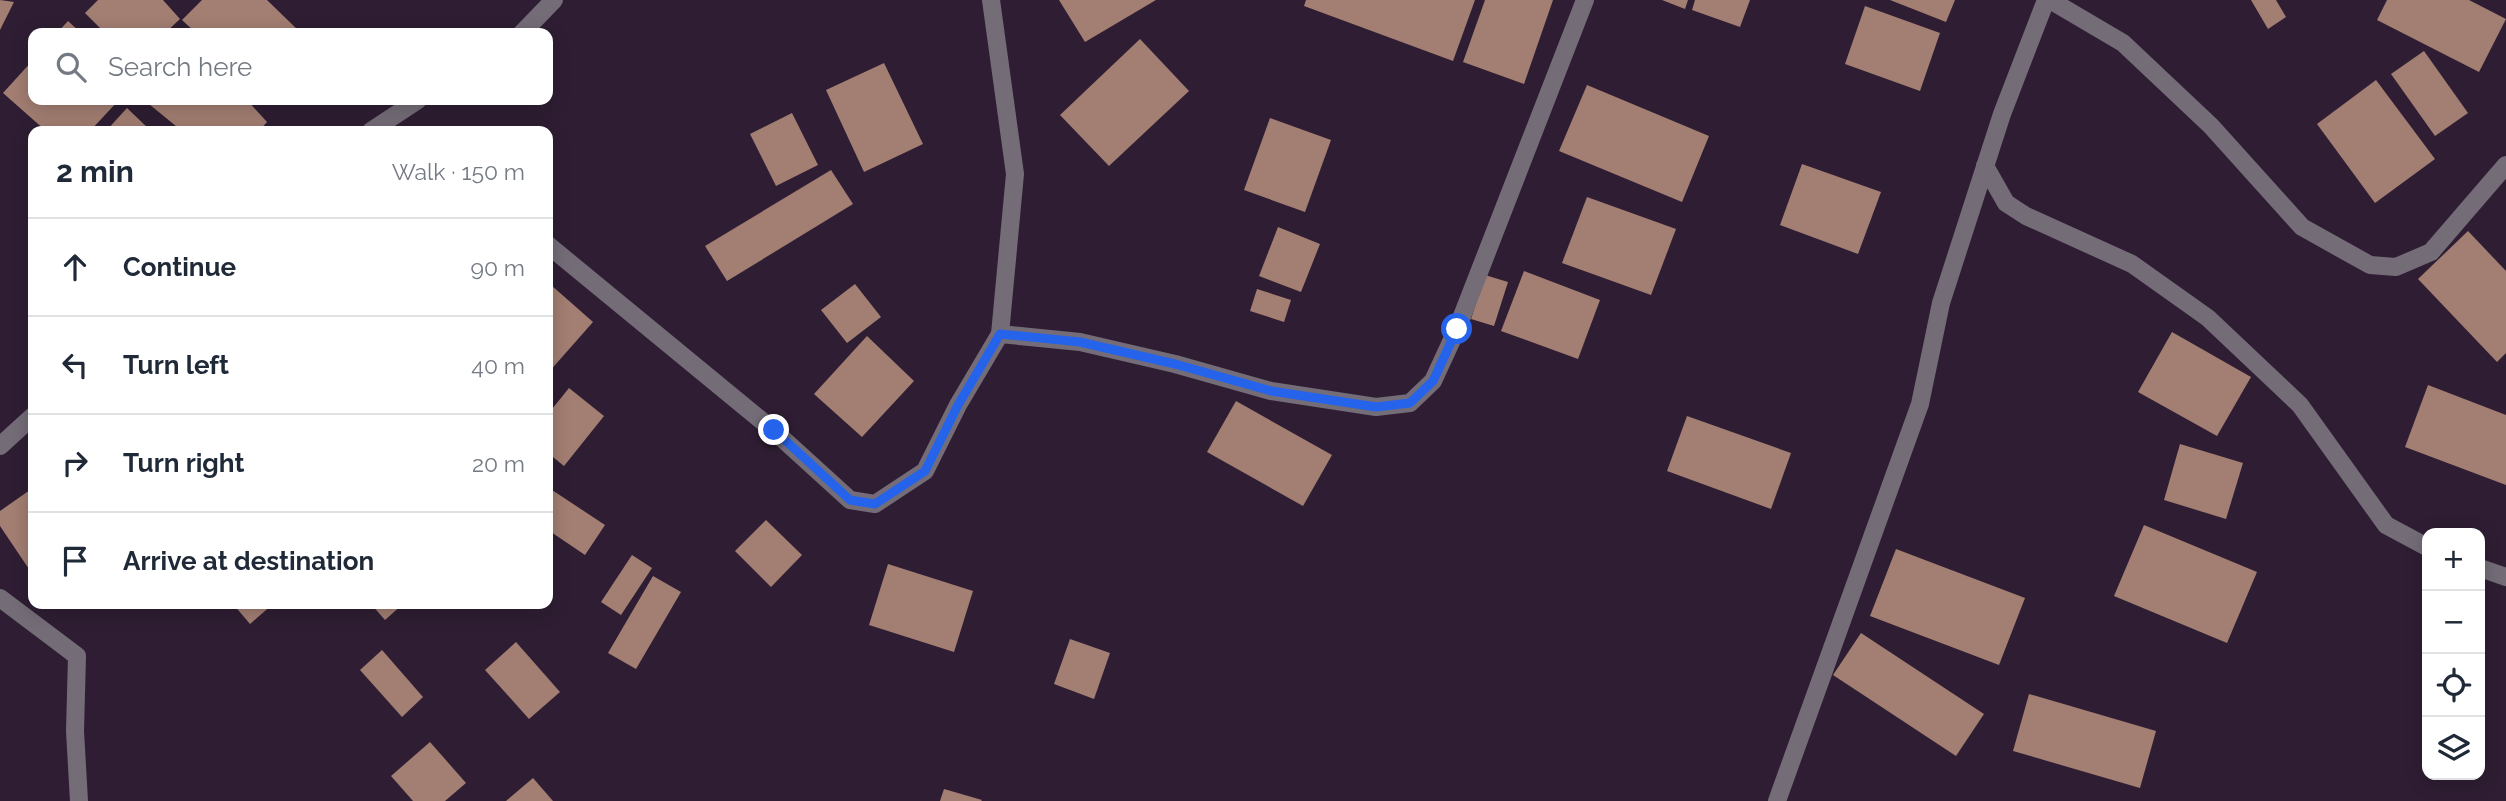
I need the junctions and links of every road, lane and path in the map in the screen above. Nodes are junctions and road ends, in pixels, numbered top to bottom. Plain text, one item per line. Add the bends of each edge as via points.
1 (554, 0) edge
2 (991, 0) edge
3 (1585, 0) edge
4 (2048, 0) edge
5 (527, 28) edge
6 (412, 105) edge
7 (387, 126) edge
8 (2506, 164) edge
9 (1985, 166) junction
10 (553, 249) edge
11 (1000, 334) junction
12 (28, 421) edge
13 (0, 446) edge
14 (2422, 544) edge
15 (2485, 570) edge
16 (2506, 577) edge
17 (0, 598) edge
18 (79, 801) edge
19 (1777, 801) edge

1 - 5 street
2 - 11 street via 1015,174
3 - 11 street via 1457,329 1433,381 1410,403 1376,407 1271,391 1080,342
4 - 8 street via 2123,43 2211,126 2302,227 2370,265 2396,267 2431,252
4 - 9 street
6 - 7 street
9 - 14 street via 2006,203 2132,264 2208,318 2300,405 2386,525
9 - 19 street via 1941,303 1920,404
10 - 11 street via 774,430 850,500 875,504 925,471
12 - 13 street
15 - 16 street
17 - 18 street via 77,656

